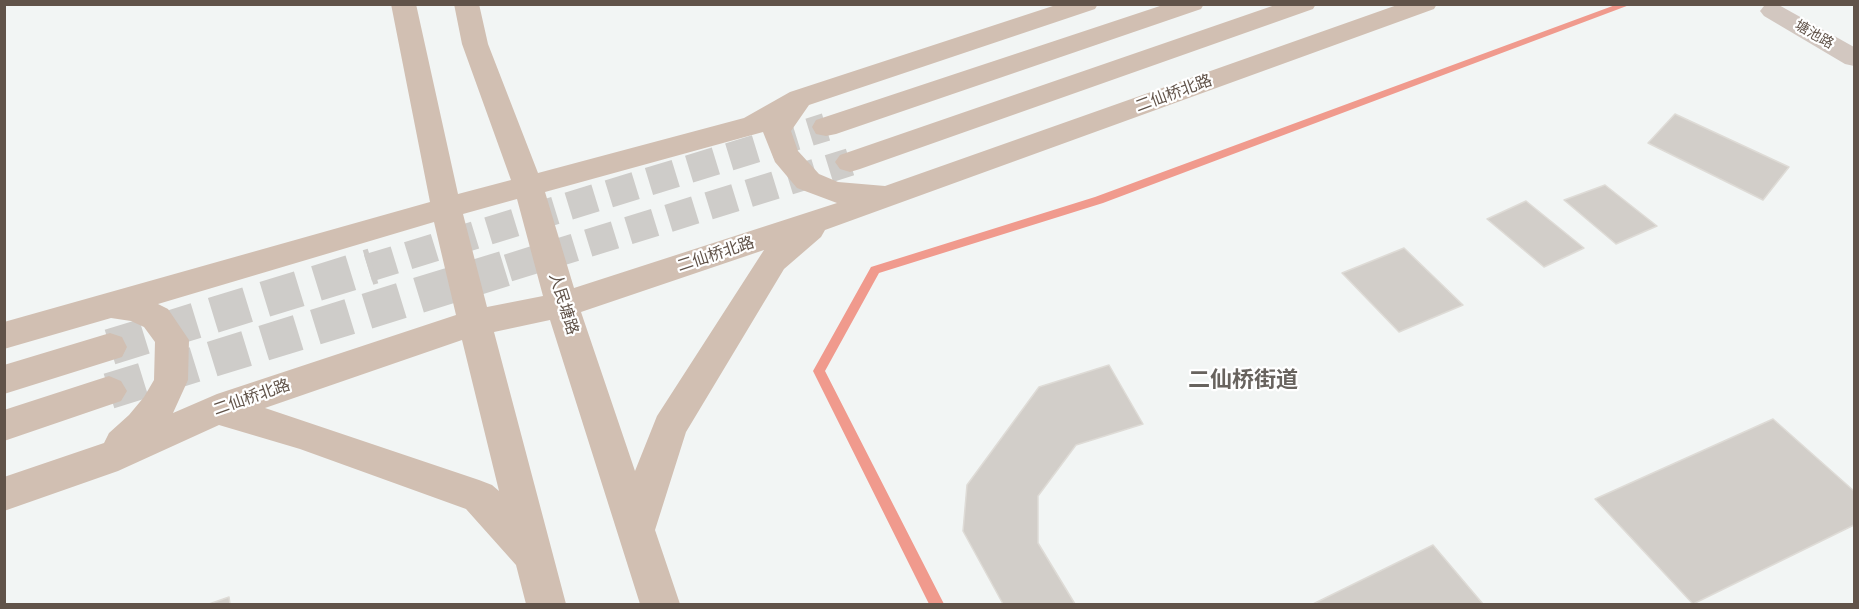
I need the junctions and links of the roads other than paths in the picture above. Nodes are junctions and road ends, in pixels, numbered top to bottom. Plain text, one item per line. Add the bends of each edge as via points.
1 (403, 4) edge
2 (465, 4) edge
3 (1086, 4) edge
4 (1192, 4) edge
5 (1304, 4) edge
6 (1425, 4) edge
7 (1768, 7) edge
8 (1854, 58) edge
9 (800, 98) junction
10 (826, 127) tunnel mouth
11 (850, 162) tunnel mouth
12 (529, 187) junction
13 (891, 195) junction
14 (446, 208) junction
15 (818, 221) junction
16 (110, 305) junction
17 (562, 305) junction
18 (476, 322) junction
19 (4, 336) edge
20 (110, 347) tunnel mouth
21 (4, 380) edge
22 (109, 392) tunnel mouth
23 (218, 409) junction
24 (4, 426) edge
25 (105, 460) junction
26 (4, 494) edge
27 (635, 532) junction
28 (534, 556) junction
29 (546, 604) edge
30 (660, 604) edge

1 - 14 main road
2 - 12 main road, 人民塘路
3 - 9 main road
4 - 10 main road
5 - 11 main road
6 - 13 main road, 二仙桥北路
7 - 8 street, 塘池路
9 - 12 main road via 754,125
9 - 13 main road via 777,131 785,154 808,181 835,192
12 - 14 main road
12 - 17 main road, 人民塘路
13 - 15 main road, 二仙桥北路
14 - 16 main road
14 - 18 main road
15 - 17 main road, 二仙桥北路
15 - 27 main road via 773,261 670,427
16 - 19 main road
16 - 25 main road via 137,309 156,318 172,340 171,380 158,408
17 - 18 main road, 二仙桥北路
17 - 27 main road, 人民塘路
18 - 23 main road, 二仙桥北路
18 - 28 main road
20 - 21 main road
22 - 24 main road
23 - 25 main road, 二仙桥北路
23 - 28 main road via 302,434 479,497
25 - 26 main road, 二仙桥北路
27 - 30 main road, 人民塘路
28 - 29 main road

